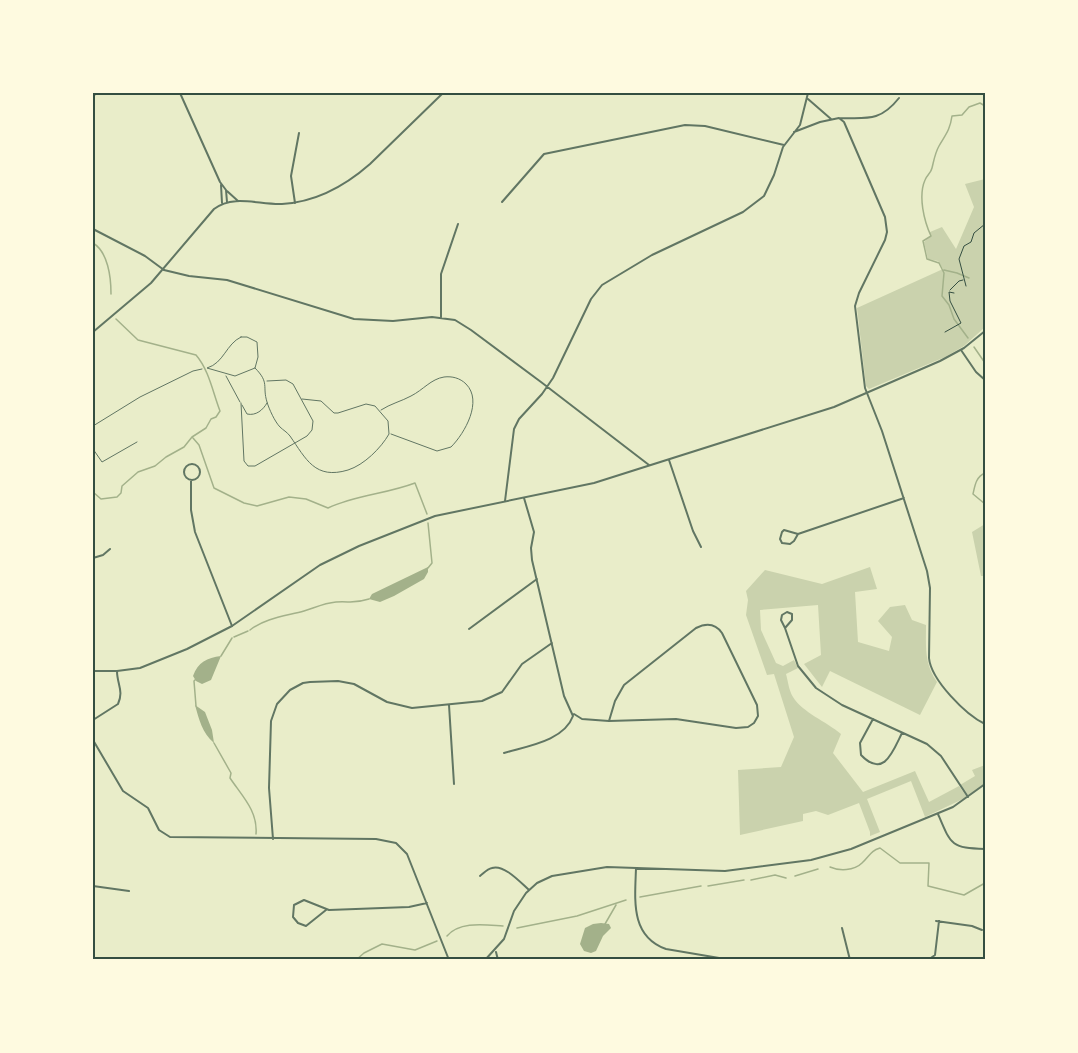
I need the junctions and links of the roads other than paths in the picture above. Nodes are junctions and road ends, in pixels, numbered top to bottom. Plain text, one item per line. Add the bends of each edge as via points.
1 (96, 93) edge
2 (180, 93) edge
3 (443, 93) edge
4 (808, 93) edge
5 (93, 97) edge
6 (898, 98) dead end
7 (808, 99) junction
8 (839, 118) junction
9 (831, 119) junction
10 (794, 132) junction
11 (299, 133) dead end
12 (784, 145) junction
13 (220, 182) junction
14 (226, 190) junction
15 (226, 201) junction
16 (238, 201) junction
17 (502, 202) dead end
18 (222, 203) junction
19 (295, 203) junction
20 (458, 224) dead end
21 (93, 229) edge
22 (164, 270) junction
23 (441, 317) junction
24 (985, 331) edge
25 (93, 332) edge
26 (961, 350) junction
27 (255, 368) junction
28 (202, 369) dead end
29 (225, 374) junction
30 (985, 380) edge
31 (265, 382) junction
32 (547, 387) junction
33 (867, 393) junction
34 (302, 399) junction
35 (267, 402) junction
36 (240, 403) junction
37 (381, 410) junction
38 (93, 426) edge
39 (389, 434) junction
40 (137, 442) dead end
41 (294, 444) junction
42 (93, 449) edge
43 (668, 459) junction
44 (649, 465) junction
45 (191, 480) junction
46 (524, 498) junction
47 (904, 498) junction
48 (505, 501) junction
49 (798, 534) junction
50 (701, 547) dead end
51 (110, 549) dead end
52 (93, 558) edge
53 (537, 579) junction
54 (232, 626) junction
55 (786, 628) junction
56 (469, 629) dead end
57 (552, 643) junction
58 (93, 671) edge
59 (117, 671) junction
60 (449, 705) junction
61 (573, 714) junction
62 (873, 719) junction
63 (93, 720) edge
64 (609, 721) junction
65 (985, 724) edge
66 (902, 733) junction
67 (93, 740) edge
68 (504, 753) dead end
69 (454, 784) dead end
70 (985, 784) edge
71 (968, 797) junction
72 (938, 814) junction
73 (273, 839) junction
74 (985, 849) edge
75 (636, 868) junction
76 (480, 876) dead end
77 (93, 881) edge
78 (93, 886) edge
79 (529, 890) junction
80 (129, 891) dead end
81 (427, 903) junction
82 (326, 910) junction
83 (843, 928) dead end
84 (982, 930) dead end
85 (496, 950) junction
86 (450, 960) edge
87 (485, 960) edge
88 (498, 960) edge
89 (510, 960) edge
90 (544, 960) edge
91 (731, 960) edge
92 (850, 960) edge
93 (924, 960) edge
94 (928, 960) edge

1 - 5 street
2 - 13 street
3 - 19 street via 358,175 334,190
4 - 7 street
6 - 8 street via 889,111 875,116
7 - 9 street
7 - 10 street
8 - 9 street
8 - 33 street via 887,225 885,240 855,306
9 - 10 street
10 - 12 street
11 - 19 street via 291,176
12 - 17 street via 685,125 544,154
12 - 32 street via 764,196 754,205 652,255 602,285 591,299
13 - 14 street
13 - 18 street
14 - 15 street
14 - 16 street
15 - 16 street
15 - 18 street
16 - 19 street
18 - 22 street
20 - 23 street via 441,274
21 - 22 street
22 - 23 street via 227,280 354,319
22 - 25 street
23 - 32 street via 462,323
24 - 26 street
26 - 30 street
26 - 33 street
27 - 29 lane via 242,375
27 - 29 lane via 256,342 241,337 215,366 207,368
27 - 31 lane
28 - 38 lane via 140,397
29 - 36 lane
31 - 34 lane via 290,381
31 - 35 lane
32 - 44 street
32 - 48 street via 514,429
33 - 43 street
33 - 47 street
34 - 37 lane via 321,401 334,413 366,404
34 - 41 lane via 313,426 307,436
35 - 36 lane via 252,415
35 - 41 lane
36 - 41 lane via 244,461 248,466 255,466
37 - 39 lane via 388,421
37 - 39 lane via 444,377 461,380 473,396 472,412 454,444 445,450
39 - 41 lane via 358,467 343,472 327,472 313,466
40 - 42 lane via 102,462
43 - 44 street
43 - 50 street
44 - 46 street
45 - 45 street via 184,472 192,465 199,474
45 - 54 street via 195,532
46 - 48 street
46 - 53 street via 534,528 531,552
47 - 49 street
47 - 65 street via 929,580 931,669 964,710
48 - 54 street via 435,516 338,556
49 - 49 street via 784,530 780,539 790,544
51 - 52 street
53 - 56 street
53 - 57 street
54 - 59 street via 158,662
55 - 55 street via 781,620 787,612 792,614 792,620
55 - 62 street via 798,666 816,688
57 - 60 street via 522,664 498,694 482,701
57 - 61 street via 564,696
58 - 59 street
59 - 63 street via 122,689 118,704
60 - 69 street
60 - 73 street via 400,706 354,684 338,681 303,683 290,690 277,704 271,721 269,788
61 - 64 street via 582,719
61 - 68 street via 563,732
62 - 66 street
62 - 66 street via 860,743 861,755 867,762 888,760
64 - 64 street via 624,685 704,624 714,625 722,633 759,713 754,723 740,728 676,719
66 - 71 street via 927,744 941,756
67 - 73 street via 123,791 148,808 166,836
70 - 71 street
71 - 72 street
72 - 74 street via 954,844
72 - 75 street via 811,860 725,871
73 - 81 street via 376,839 396,843 406,854
75 - 79 street via 607,867 566,873 542,880
75 - 91 street via 637,916 645,937 666,949
76 - 79 street via 496,867
77 - 78 street
78 - 80 street
79 - 85 street
81 - 82 street
81 - 86 street
82 - 82 street via 302,900 294,906 293,917 306,926
83 - 92 street
84 - 94 street via 937,921 935,955
85 - 87 street
85 - 88 street
89 - 90 street
92 - 93 street

